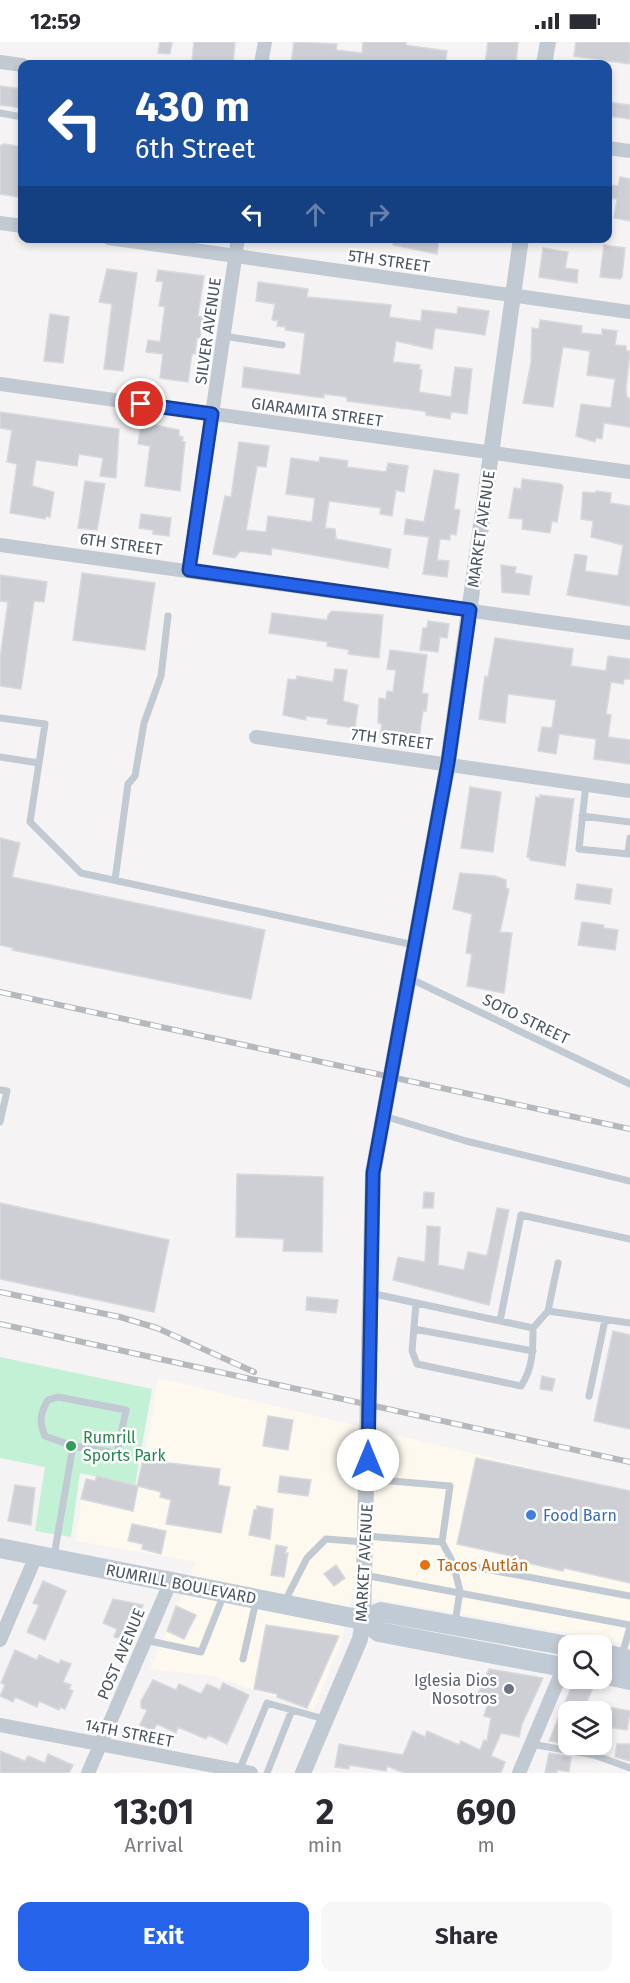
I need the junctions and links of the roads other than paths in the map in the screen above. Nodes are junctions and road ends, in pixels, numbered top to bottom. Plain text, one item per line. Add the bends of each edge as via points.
1 (265, 42) edge
2 (548, 42) edge
3 (262, 60) edge
4 (545, 60) edge
5 (0, 62) edge
6 (18, 64) edge
7 (0, 113) edge
8 (18, 116) edge
9 (612, 149) edge
10 (630, 151) edge
11 (0, 223) edge
12 (18, 225) edge
13 (144, 243) edge
14 (237, 243) edge
15 (520, 243) edge
16 (235, 256) junction
17 (514, 295) junction
18 (630, 312) edge
19 (224, 336) junction
20 (282, 345) dead end
21 (0, 384) edge
22 (212, 414) junction
23 (492, 453) junction
24 (630, 472) edge
25 (0, 545) edge
26 (189, 570) junction
27 (470, 610) junction
28 (168, 616) dead end
29 (630, 633) edge
30 (0, 718) edge
31 (256, 738) dead end
32 (0, 758) edge
33 (39, 763) junction
34 (448, 763) junction
35 (586, 784) junction
36 (630, 791) edge
37 (582, 816) junction
38 (630, 822) edge
39 (630, 838) edge
40 (115, 880) junction
41 (416, 945) junction
42 (411, 979) junction
43 (630, 1084) edge
44 (0, 1090) edge
45 (384, 1116) junction
46 (0, 1122) edge
47 (630, 1181) edge
48 (630, 1239) edge
49 (558, 1263) dead end
50 (370, 1293) junction
51 (416, 1303) junction
52 (548, 1311) junction
53 (605, 1320) junction
54 (500, 1321) junction
55 (630, 1323) edge
56 (533, 1328) junction
57 (414, 1329) junction
58 (533, 1351) junction
59 (589, 1396) dead end
60 (73, 1446) junction
61 (368, 1479) junction
62 (365, 1539) junction
63 (442, 1542) junction
64 (0, 1548) edge
65 (45, 1557) junction
66 (453, 1563) junction
67 (364, 1575) junction
68 (171, 1581) junction
69 (460, 1591) junction
70 (225, 1592) junction
71 (630, 1596) edge
72 (257, 1598) junction
73 (284, 1604) junction
74 (363, 1620) junction
75 (455, 1625) junction
76 (630, 1626) edge
77 (0, 1640) edge
78 (146, 1640) junction
79 (558, 1644) edge
80 (243, 1659) dead end
81 (626, 1659) edge
82 (558, 1662) edge
83 (612, 1676) edge
84 (630, 1680) edge
85 (558, 1684) edge
86 (292, 1710) junction
87 (326, 1720) junction
88 (0, 1725) edge
89 (101, 1744) junction
90 (531, 1744) junction
91 (630, 1768) edge
92 (245, 1772) edge
93 (88, 1773) edge
94 (267, 1773) edge
95 (303, 1773) edge
96 (519, 1773) edge

1 - 3 street
2 - 4 street
5 - 6 street
7 - 8 lane
9 - 10 street
11 - 12 street
13 - 16 street, 5TH STREET
14 - 16 street, SILVER AVENUE
15 - 17 street, MARKET AVENUE
16 - 17 street, 5TH STREET
16 - 19 street, SILVER AVENUE
17 - 18 street, 5TH STREET
17 - 23 street, MARKET AVENUE
19 - 20 lane
19 - 22 street, SILVER AVENUE
21 - 22 street, GIARAMITA STREET
22 - 23 street, GIARAMITA STREET
22 - 26 street, SILVER AVENUE
23 - 24 street, GIARAMITA STREET
23 - 27 street, MARKET AVENUE
25 - 26 street, 6TH STREET
26 - 27 street, 6TH STREET
27 - 29 street, 6TH STREET
27 - 34 street, MARKET AVENUE
28 - 40 lane via 161,676 144,723 135,776 128,784
30 - 33 lane via 45,724
31 - 34 street, 7TH STREET
32 - 33 lane
33 - 40 lane via 30,822 81,873
34 - 35 street, 7TH STREET
34 - 41 street, MARKET AVENUE
35 - 36 street, 7TH STREET
35 - 37 lane
37 - 38 lane
37 - 39 lane via 579,849 628,854
40 - 41 lane
41 - 42 street, MARKET AVENUE
42 - 43 lane, SOTO STREET
42 - 45 street, MARKET AVENUE
44 - 46 lane via 7,1091
45 - 47 lane via 466,1141
45 - 50 street, MARKET AVENUE via 373,1173
48 - 54 lane via 521,1215
49 - 52 lane
50 - 51 lane
50 - 61 street, MARKET AVENUE
51 - 54 lane
51 - 57 lane
52 - 53 lane
52 - 56 lane
53 - 55 lane
53 - 59 lane
54 - 56 lane
56 - 58 lane
57 - 58 lane
57 - 58 lane via 412,1351 417,1364 521,1386 529,1374
60 - 60 lane via 117,1454 126,1410 58,1397 48,1400 40,1425 45,1436
60 - 65 lane
61 - 62 street, MARKET AVENUE
61 - 63 lane via 450,1486
62 - 63 lane
62 - 67 street, MARKET AVENUE
62 - 73 lane via 326,1539 307,1558
63 - 66 lane
64 - 65 main road, RUMRILL BOULEVARD
65 - 68 main road, RUMRILL BOULEVARD
65 - 77 street
66 - 69 lane
66 - 71 lane
67 - 69 lane
67 - 74 street, MARKET AVENUE
68 - 70 main road, RUMRILL BOULEVARD
68 - 78 street, POST AVENUE
69 - 75 lane
69 - 76 lane
70 - 72 main road, RUMRILL BOULEVARD
70 - 78 lane via 201,1653
72 - 73 main road, RUMRILL BOULEVARD
72 - 80 lane
73 - 74 main road, RUMRILL BOULEVARD
74 - 75 main road, RUMRILL BOULEVARD via 381,1612
74 - 82 main road, RUMRILL BOULEVARD via 379,1632
74 - 87 street, MARKET AVENUE via 360,1639
75 - 79 main road, RUMRILL BOULEVARD
76 - 81 lane
78 - 89 street, POST AVENUE
83 - 84 main road
85 - 90 street
86 - 87 lane
86 - 92 lane via 267,1703
86 - 94 lane
87 - 95 street, MARKET AVENUE
88 - 89 street, 14TH STREET
89 - 92 street, 14TH STREET
89 - 93 street, POST AVENUE
90 - 91 lane via 594,1755
90 - 96 street

